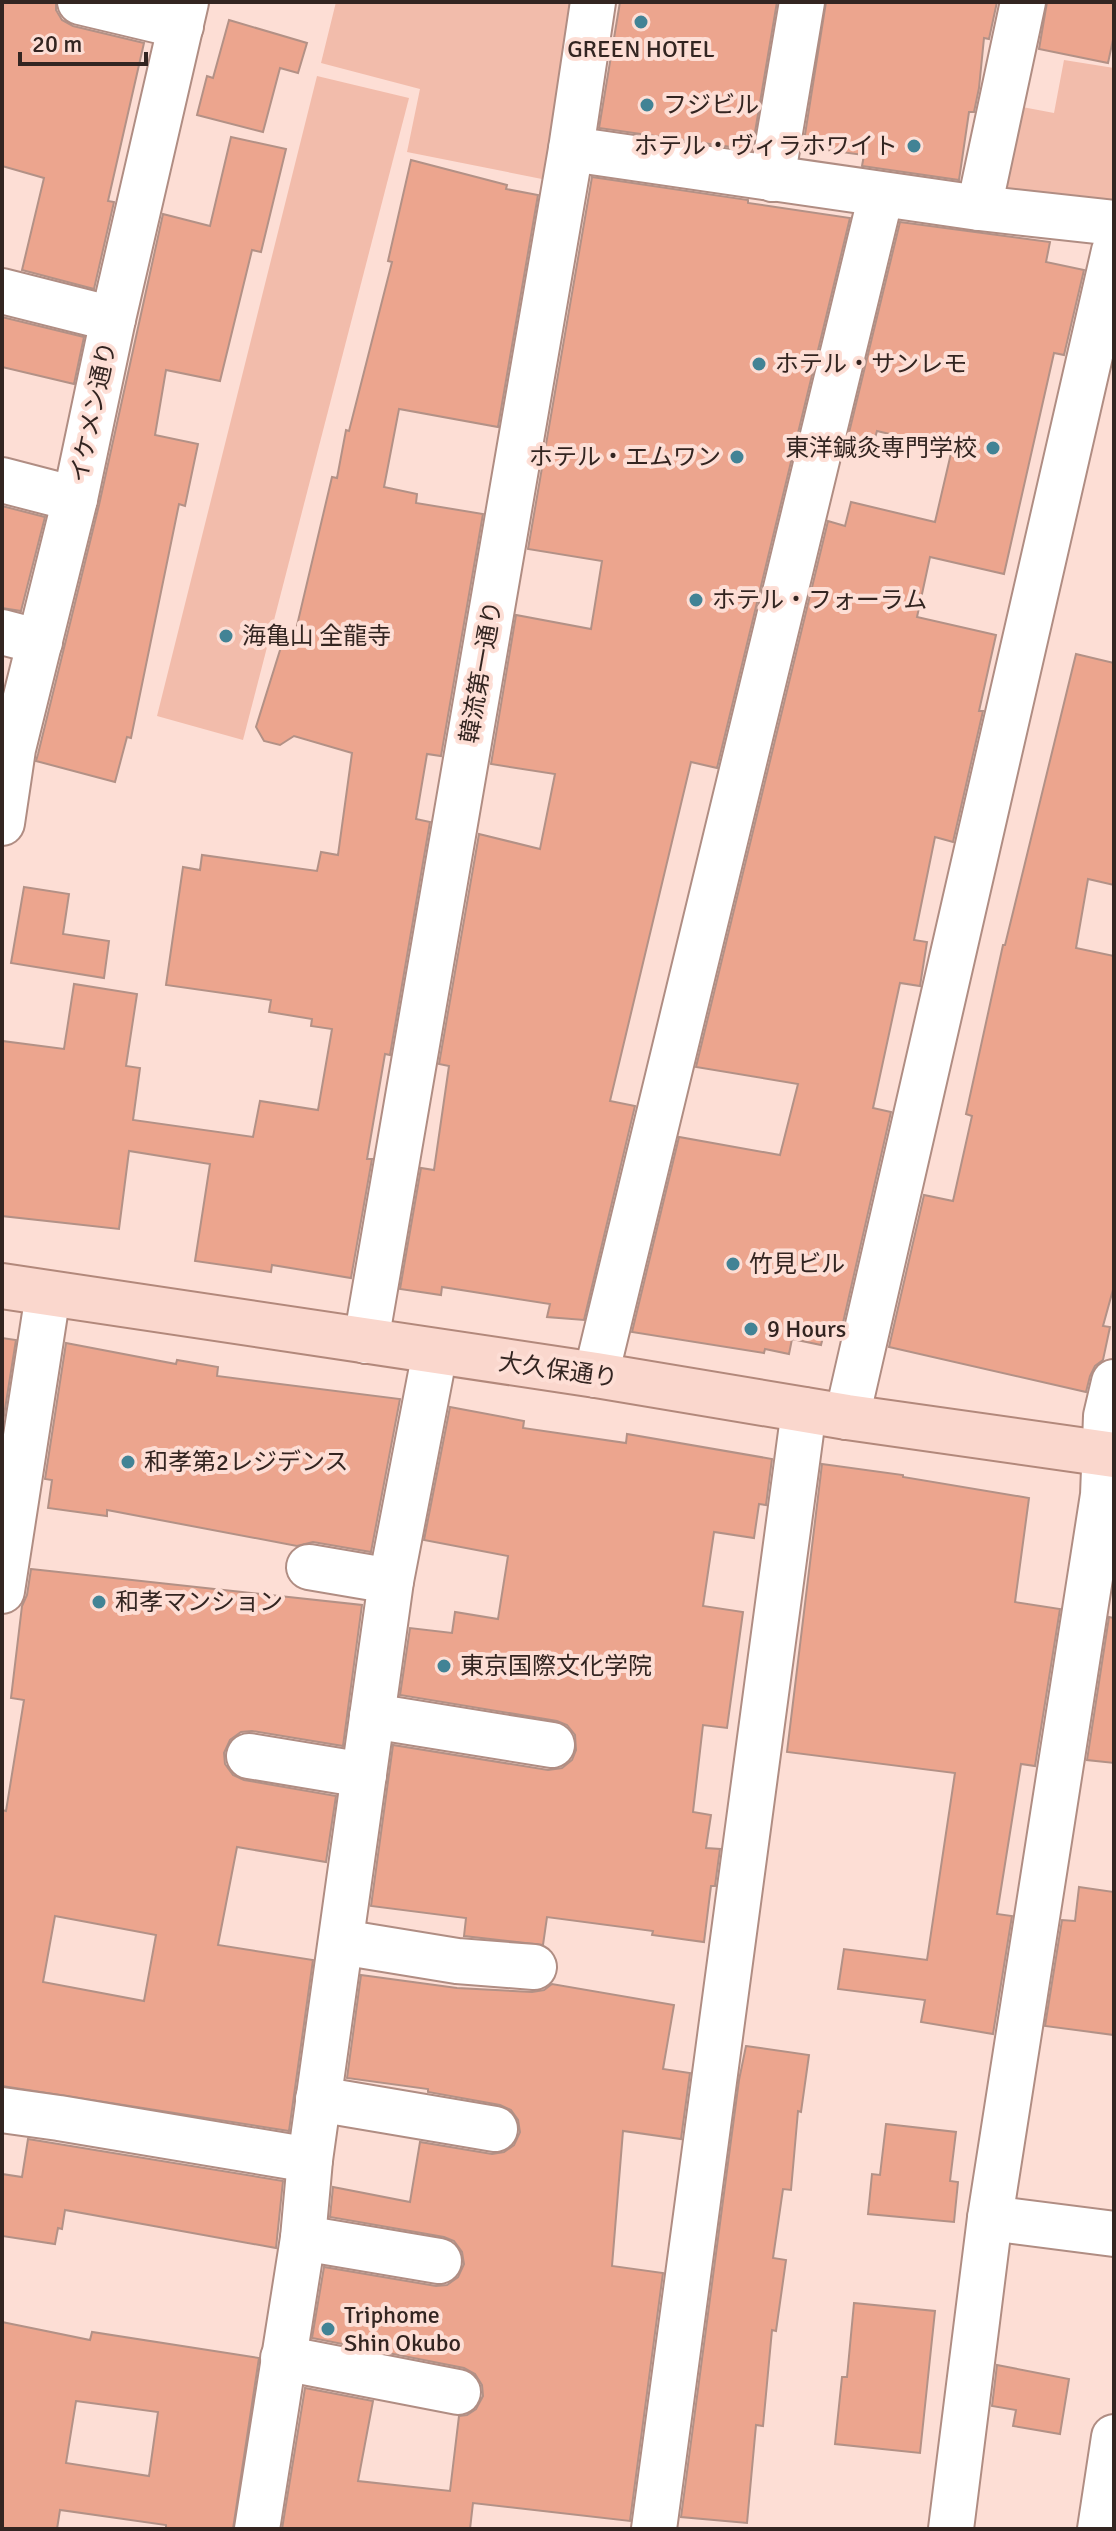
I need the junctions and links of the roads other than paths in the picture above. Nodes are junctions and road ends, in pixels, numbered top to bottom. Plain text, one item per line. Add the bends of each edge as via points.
1 (80, 2) edge
2 (593, 2) edge
3 (802, 2) edge
4 (1023, 2) edge
5 (184, 14) edge
6 (571, 149) junction
7 (772, 179) junction
8 (881, 195) junction
9 (979, 208) junction
10 (1114, 223) edge
11 (1114, 251) edge
12 (2, 291) edge
13 (113, 319) junction
14 (2, 480) edge
15 (75, 499) junction
16 (21, 637) edge
17 (2, 823) edge
18 (2, 1286) edge
19 (48, 1294) junction
20 (366, 1341) junction
21 (435, 1352) junction
22 (596, 1375) junction
23 (1114, 1382) edge
24 (804, 1410) junction
25 (847, 1417) junction
26 (1109, 1455) edge
27 (309, 1567) dead end
28 (391, 1581) junction
29 (2, 1591) edge
30 (372, 1716) junction
31 (552, 1745) dead end
32 (249, 1756) dead end
33 (364, 1775) junction
34 (341, 1942) junction
35 (534, 1967) dead end
36 (318, 2099) junction
37 (2, 2110) edge
38 (495, 2129) dead end
39 (310, 2160) junction
40 (990, 2218) junction
41 (1114, 2234) edge
42 (303, 2238) junction
43 (439, 2261) dead end
44 (283, 2358) junction
45 (458, 2392) dead end
46 (1114, 2437) edge
47 (257, 2529) edge
48 (654, 2529) edge
49 (951, 2529) edge
50 (1100, 2529) edge

1 - 5 street
2 - 6 street, 韓流第一通り
3 - 7 street
4 - 9 street
5 - 13 street, イケメン通り
6 - 7 street
6 - 20 street, 韓流第一通り
7 - 8 street
8 - 9 street
8 - 22 street
9 - 10 street
11 - 25 street
12 - 13 street
13 - 15 street, イケメン通り
14 - 15 street
15 - 16 street, イケメン通り
16 - 17 street, イケメン通り
18 - 19 main road, 大久保通り
19 - 20 main road, 大久保通り
19 - 29 street
20 - 21 main road, 大久保通り
21 - 22 main road, 大久保通り
21 - 28 street
22 - 24 main road, 大久保通り
23 - 26 street via 1106,1416
24 - 25 main road, 大久保通り
24 - 48 street
25 - 26 main road, 大久保通り
26 - 40 street
27 - 28 street
28 - 30 street
30 - 31 street
30 - 33 street
32 - 33 street
33 - 34 street
34 - 35 street
34 - 36 street
36 - 38 street
36 - 39 street
37 - 39 street
39 - 42 street
40 - 41 street
40 - 49 street
42 - 43 street
42 - 44 street
44 - 45 street
44 - 47 street
46 - 50 street

